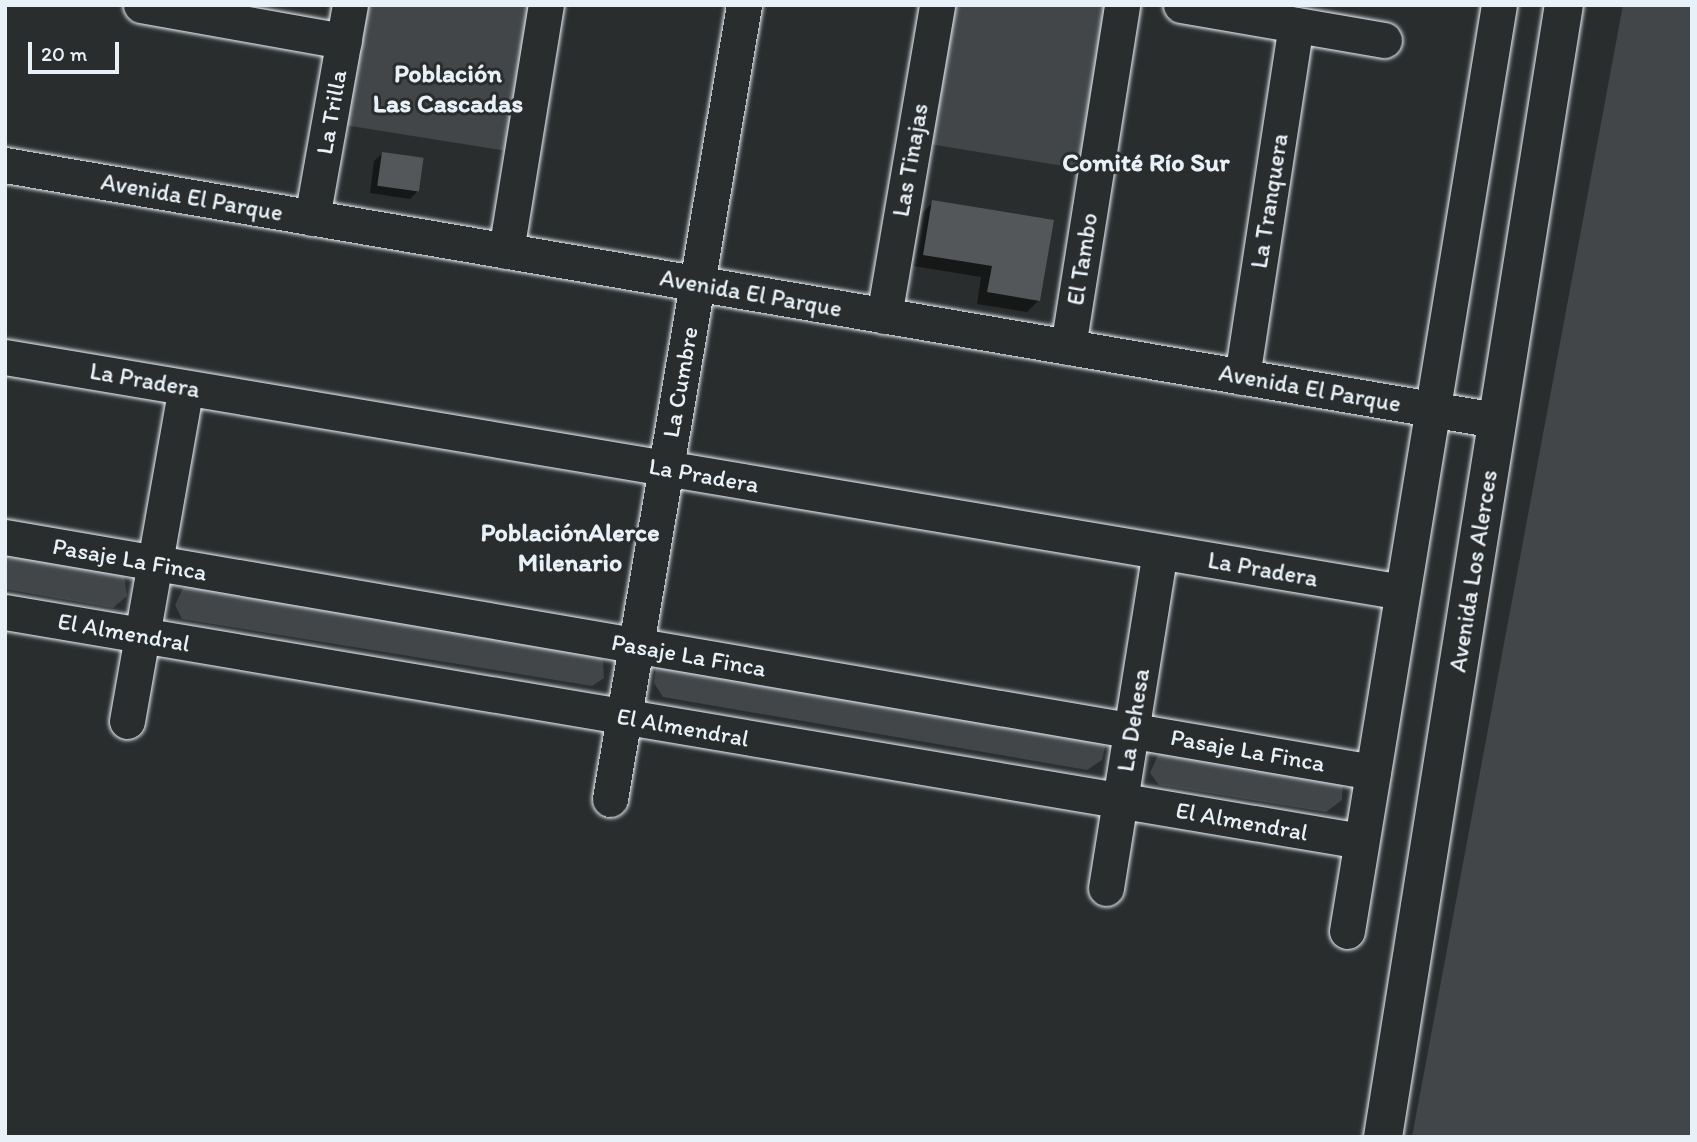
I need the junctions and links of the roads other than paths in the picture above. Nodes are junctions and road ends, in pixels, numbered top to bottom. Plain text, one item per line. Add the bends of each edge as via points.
1 (141, 5) edge
2 (350, 5) edge
3 (546, 5) edge
4 (744, 5) edge
5 (937, 5) edge
6 (1122, 5) edge
7 (1181, 5) edge
8 (1499, 5) edge
9 (1564, 5) edge
10 (1296, 25) junction
11 (1384, 40) dead end
12 (344, 41) junction
13 (5, 165) edge
14 (312, 218) junction
15 (506, 251) junction
16 (697, 284) junction
17 (884, 316) junction
18 (1068, 347) junction
19 (5, 357) edge
20 (1242, 377) junction
21 (186, 387) junction
22 (1433, 409) junction
23 (1496, 420) junction
24 (665, 468) junction
25 (5, 537) edge
26 (1160, 552) junction
27 (155, 563) junction
28 (1402, 592) junction
29 (5, 612) edge
30 (142, 635) junction
31 (636, 646) junction
32 (624, 716) junction
33 (127, 721) dead end
34 (1131, 730) junction
35 (1373, 772) junction
36 (610, 799) dead end
37 (1121, 800) junction
38 (1362, 841) junction
39 (1107, 888) dead end
40 (1347, 930) dead end
41 (1383, 1137) edge

1 - 12 street
2 - 12 street, La Trilla
3 - 15 street
4 - 16 street, La Cumbre
5 - 17 street, Las Tinajas
6 - 18 street, El Tambo
7 - 10 street
8 - 22 street
9 - 23 main road, Avenida Los Alerces
10 - 11 street
10 - 20 street, La Tranquera
12 - 14 street, La Trilla
13 - 14 street, Avenida El Parque
14 - 15 street, Avenida El Parque
15 - 16 street, Avenida El Parque
16 - 17 street, Avenida El Parque
16 - 24 street, La Cumbre
17 - 18 street, Avenida El Parque
18 - 20 street, Avenida El Parque
19 - 21 street, La Pradera
20 - 22 street, Avenida El Parque
21 - 24 street, La Pradera
21 - 27 street
22 - 23 street, Avenida El Parque
22 - 28 street
23 - 41 main road, Avenida Los Alerces
24 - 26 street, La Pradera
24 - 31 street, La Cumbre
25 - 27 street, Pasaje La Finca
26 - 28 street, La Pradera
26 - 34 street, La Dehesa
27 - 30 street
27 - 31 street, Pasaje La Finca
28 - 35 street
29 - 30 street, El Almendral
30 - 32 street, El Almendral
30 - 33 street
31 - 32 street, La Cumbre
31 - 34 street, Pasaje La Finca
32 - 36 street, La Cumbre
32 - 37 street, El Almendral
34 - 35 street, Pasaje La Finca
34 - 37 street, La Dehesa
35 - 38 street
37 - 38 street, El Almendral
37 - 39 street, La Dehesa
38 - 40 street

